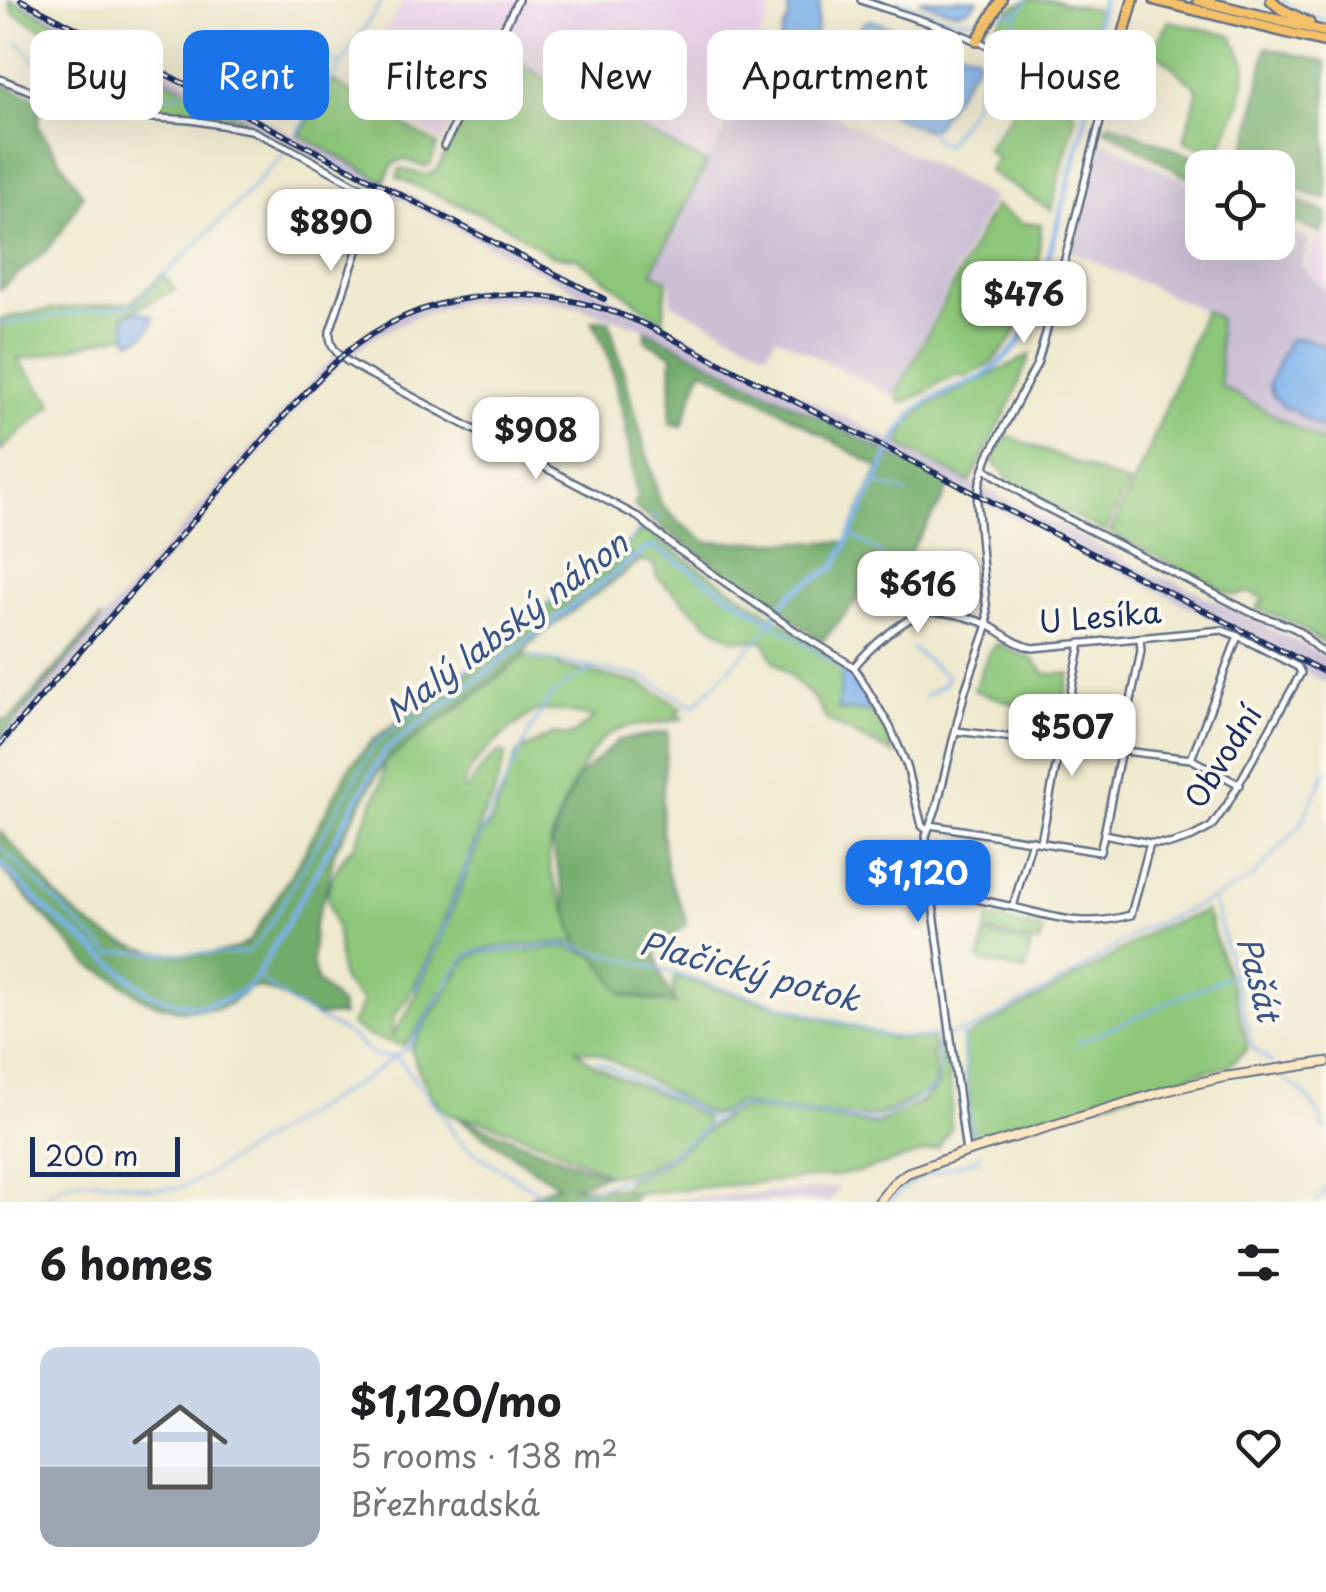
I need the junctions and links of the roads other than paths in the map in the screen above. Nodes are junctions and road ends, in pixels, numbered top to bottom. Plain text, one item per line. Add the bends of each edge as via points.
1 (518, 0) edge
2 (861, 0) edge
3 (1001, 0) edge
4 (1133, 0) edge
5 (1155, 0) edge
6 (1198, 0) edge
7 (1271, 0) edge
8 (1124, 30) edge
9 (1326, 30) edge
10 (976, 41) junction
11 (1326, 42) edge
12 (984, 45) edge
13 (0, 78) edge
14 (1095, 120) edge
15 (444, 146) dead end
16 (984, 468) junction
17 (902, 581) dead end
18 (960, 616) junction
19 (988, 625) junction
20 (1238, 636) junction
21 (1140, 638) junction
22 (1081, 642) junction
23 (1326, 654) edge
24 (854, 667) junction
25 (956, 731) junction
26 (1061, 744) junction
27 (1121, 752) junction
28 (1191, 759) junction
29 (1240, 784) junction
30 (928, 828) junction
31 (1104, 834) junction
32 (1032, 840) junction
33 (1041, 841) junction
34 (1150, 843) junction
35 (931, 889) junction
36 (1013, 907) junction
37 (1326, 1062) edge
38 (966, 1152) junction
39 (880, 1202) edge

1 - 15 street
2 - 10 street
3 - 10 main road
4 - 8 main road
5 - 11 main road
6 - 9 main road
7 - 9 main road
10 - 12 street
13 - 24 street via 104,115 250,130 357,184 371,210 330,331 334,350 638,517
14 - 16 street via 1046,333
16 - 19 street via 977,502
16 - 23 street via 1051,510 1294,629
17 - 18 street
18 - 19 street, U Lesíka
18 - 24 street via 928,612 909,621
19 - 22 street, U Lesíka via 1026,646
19 - 25 street
20 - 21 street, U Lesíka via 1222,630
20 - 28 street
20 - 29 street, Obvodní via 1301,673
21 - 22 street, U Lesíka
21 - 27 street
22 - 26 street
24 - 30 street via 890,727
25 - 26 street
25 - 30 street
26 - 27 street
26 - 33 street
27 - 28 street
27 - 31 street
28 - 29 street
29 - 34 street, Obvodní via 1211,827 1170,844
30 - 32 street
30 - 35 street
31 - 33 street via 1100,852
31 - 34 street, Obvodní
32 - 33 street
32 - 36 street
34 - 36 street via 1130,915 1076,922
35 - 36 street
35 - 38 street
37 - 38 main road via 1224,1076
38 - 39 main road via 907,1173

